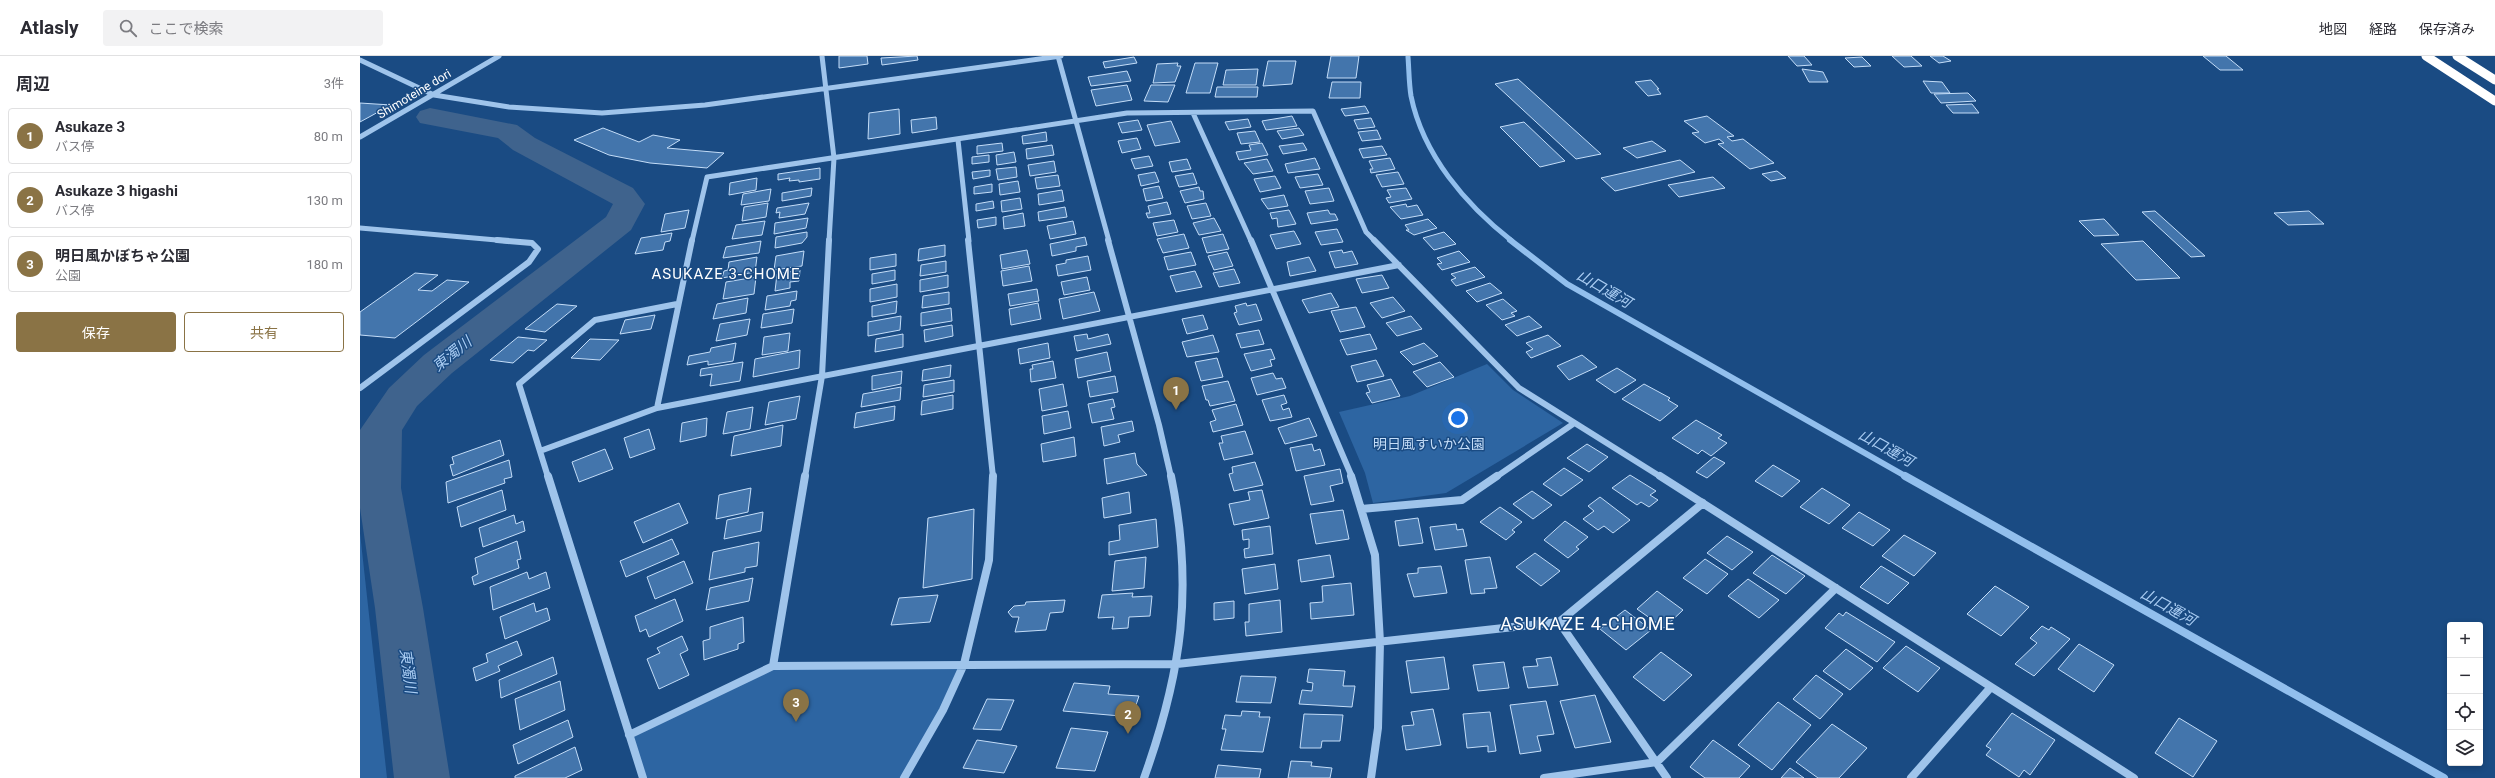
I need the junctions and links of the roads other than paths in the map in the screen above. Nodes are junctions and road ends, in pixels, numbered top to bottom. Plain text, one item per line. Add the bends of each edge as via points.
1 (499, 56) edge
2 (822, 56) edge
3 (1060, 56) edge
4 (2426, 56) edge
5 (2457, 56) edge
6 (360, 60) edge
7 (2495, 80) edge
8 (824, 90) junction
9 (434, 95) junction
10 (2495, 101) edge
11 (1193, 113) junction
12 (1076, 122) junction
13 (360, 137) edge
14 (958, 140) junction
15 (834, 158) junction
16 (360, 228) edge
17 (1399, 265) junction
18 (1273, 289) junction
19 (677, 304) junction
20 (1130, 317) junction
21 (980, 347) junction
22 (822, 378) junction
23 (360, 388) edge
24 (657, 408) junction
25 (1573, 424) junction
26 (540, 451) junction
27 (1703, 503) junction
28 (1361, 509) junction
29 (1836, 588) junction
30 (1559, 622) junction
31 (1380, 642) junction
32 (964, 664) junction
33 (1177, 664) junction
34 (773, 666) junction
35 (1991, 686) junction
36 (630, 735) junction
37 (1656, 762) junction
38 (643, 778) edge
39 (904, 778) edge
40 (1144, 778) edge
41 (1371, 778) edge
42 (1544, 778) edge
43 (1667, 778) edge
44 (1911, 778) edge
45 (2134, 778) edge

1 - 9 street, Shimoteine dori
2 - 8 street
3 - 8 street
3 - 12 street
4 - 10 highway
5 - 7 highway
6 - 9 street
8 - 9 street via 705,105 602,114 509,107
8 - 15 street
9 - 13 street, Shimoteine dori
11 - 12 street via 1127,114
11 - 17 street via 1312,111 1366,232
11 - 18 street
12 - 14 street
12 - 20 street
14 - 15 street
14 - 21 street
15 - 19 street via 707,177
15 - 22 street
16 - 23 street via 532,243 538,249 529,262
17 - 18 street
17 - 25 street via 1519,388
18 - 20 street
18 - 28 street via 1351,475
19 - 24 street
19 - 26 street via 595,320 519,384
20 - 21 street
20 - 33 street via 1155,410 1178,515 1184,593
21 - 22 street
21 - 32 street via 993,476 989,560
22 - 24 street
22 - 34 street
24 - 26 street
25 - 27 street
25 - 28 street via 1462,500
26 - 36 street
27 - 29 street
27 - 30 street
28 - 31 street via 1375,555
29 - 35 street
29 - 37 street
30 - 31 street
30 - 37 street
31 - 33 street
31 - 41 street via 1378,728
32 - 33 street
32 - 34 street
32 - 39 street via 943,710
33 - 40 street via 1161,731
34 - 36 street
35 - 44 street
35 - 45 street
36 - 38 street
37 - 42 street
37 - 43 street

